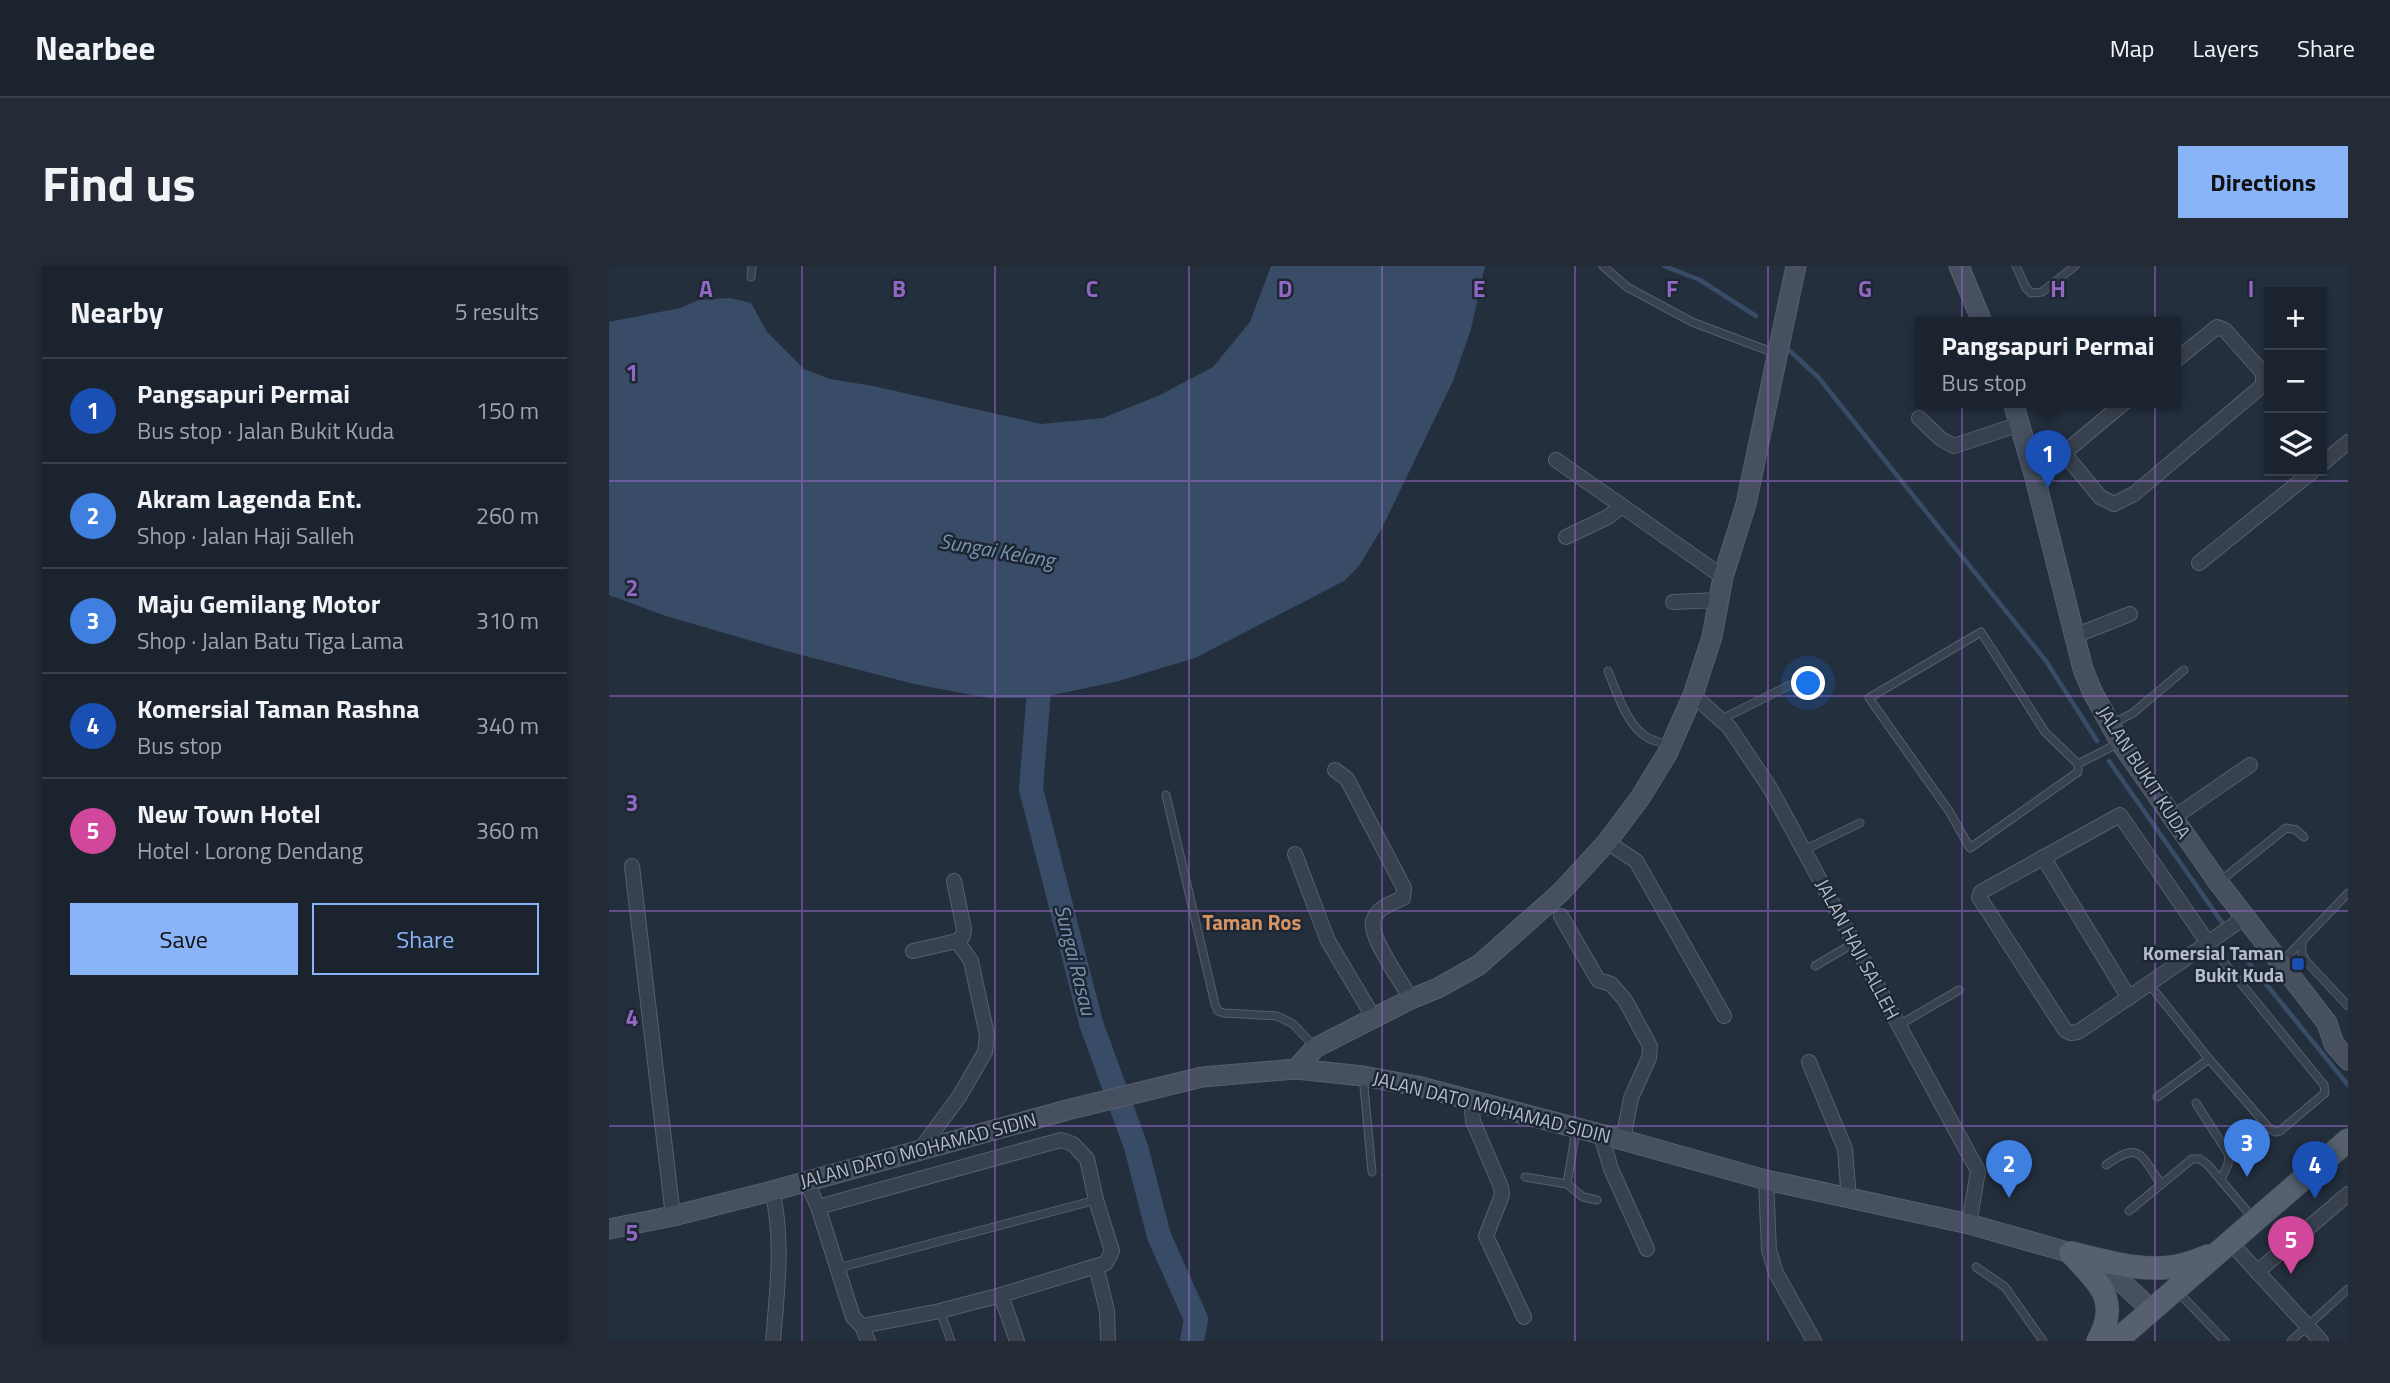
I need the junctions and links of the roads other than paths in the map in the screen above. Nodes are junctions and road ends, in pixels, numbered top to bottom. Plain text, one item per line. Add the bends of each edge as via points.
1 (752, 266) edge
2 (1603, 266) edge
3 (1796, 266) edge
4 (2016, 266) edge
5 (2075, 266) edge
6 (1965, 269) edge
7 (751, 277) dead end
8 (1980, 317) edge
9 (1778, 354) junction
10 (2181, 356) edge
11 (2015, 408) edge
12 (2118, 408) edge
13 (1919, 418) dead end
14 (2020, 424) junction
15 (2348, 442) edge
16 (2064, 453) junction
17 (1556, 460) dead end
18 (2327, 460) edge
19 (2034, 474) junction
20 (2307, 476) edge
21 (1622, 506) junction
22 (1566, 537) dead end
23 (2199, 563) dead end
24 (1723, 577) junction
25 (1719, 600) junction
26 (1673, 602) dead end
27 (2130, 614) dead end
28 (2074, 636) junction
29 (2184, 670) dead end
30 (1608, 671) dead end
31 (1790, 685) dead end
32 (1693, 695) junction
33 (1721, 719) junction
34 (2116, 734) junction
35 (1671, 746) junction
36 (2078, 764) junction
37 (2250, 765) dead end
38 (1335, 770) dead end
39 (1166, 795) dead end
40 (2173, 818) junction
41 (1860, 823) dead end
42 (2304, 836) dead end
43 (1607, 842) junction
44 (1804, 850) junction
45 (1295, 855) dead end
46 (2043, 857) junction
47 (632, 866) dead end
48 (954, 881) dead end
49 (2218, 882) junction
50 (2348, 893) edge
51 (1561, 916) dead end
52 (2245, 917) junction
53 (957, 941) junction
54 (2302, 942) junction
55 (1854, 943) junction
56 (2208, 943) junction
57 (913, 951) dead end
58 (2279, 964) junction
59 (1815, 966) dead end
60 (2149, 984) junction
61 (1959, 990) dead end
62 (2129, 998) junction
63 (1411, 999) junction
64 (2348, 1005) edge
65 (1724, 1016) dead end
66 (1374, 1018) junction
67 (2327, 1023) junction
68 (1899, 1025) junction
69 (2348, 1038) edge
70 (1315, 1048) junction
71 (2209, 1059) junction
72 (2348, 1060) edge
73 (1808, 1062) dead end
74 (1296, 1069) junction
75 (1363, 1076) junction
76 (2157, 1097) dead end
77 (1471, 1100) junction
78 (2196, 1103) dead end
79 (1576, 1129) junction
80 (1601, 1135) junction
81 (1623, 1140) junction
82 (2348, 1140) edge
83 (919, 1151) junction
84 (2106, 1165) dead end
85 (1372, 1172) dead end
86 (1525, 1177) dead end
87 (806, 1180) junction
88 (1766, 1180) junction
89 (2221, 1180) junction
90 (1567, 1184) junction
91 (2161, 1184) junction
92 (772, 1191) junction
93 (2348, 1194) edge
94 (1849, 1199) junction
95 (1096, 1200) junction
96 (1597, 1200) dead end
97 (818, 1207) junction
98 (2129, 1211) dead end
99 (673, 1216) junction
100 (2254, 1220) junction
101 (1969, 1224) junction
102 (609, 1229) edge
103 (2224, 1247) junction
104 (1647, 1249) dead end
105 (2071, 1253) junction
106 (1096, 1266) junction
107 (1976, 1267) dead end
108 (838, 1268) junction
109 (2257, 1272) junction
110 (2348, 1289) edge
111 (2175, 1290) junction
112 (1001, 1295) junction
113 (2152, 1310) junction
114 (940, 1311) junction
115 (1524, 1317) dead end
116 (2307, 1325) junction
117 (862, 1326) junction
118 (2130, 1337) edge
119 (773, 1341) edge
120 (868, 1341) edge
121 (951, 1341) edge
122 (1017, 1341) edge
123 (1108, 1341) edge
124 (1814, 1341) edge
125 (2043, 1341) edge
126 (2098, 1341) edge
127 (2225, 1341) edge
128 (2291, 1341) edge
129 (2321, 1341) edge

1 - 7 lane
2 - 9 lane via 1627,287 1692,322
3 - 9 street
4 - 5 lane via 2031,293 2042,292
6 - 8 street
9 - 24 street via 1746,504
10 - 16 street via 2217,327 2225,330 2263,373 2263,385 2134,495 2114,503 2100,497
11 - 14 street, JALAN BUKIT KUDA
12 - 16 street
13 - 14 street via 1954,446
14 - 19 street, JALAN BUKIT KUDA
15 - 18 street
16 - 19 street
17 - 21 street
19 - 28 street, JALAN BUKIT KUDA
20 - 23 street
21 - 22 street
21 - 24 street
24 - 25 street
25 - 26 street
25 - 32 street via 1713,636
27 - 28 street
28 - 34 street, JALAN BUKIT KUDA via 2092,691
29 - 34 lane via 2133,713
30 - 35 lane via 1635,725 1647,737
31 - 33 lane
32 - 33 street, JALAN HAJI SALLEH
32 - 35 street
33 - 44 street, JALAN HAJI SALLEH via 1770,788
34 - 36 lane
34 - 40 street, JALAN BUKIT KUDA
35 - 43 street
36 - 36 lane via 2078,772 1970,848 1869,698 1980,632 2045,732
37 - 40 street
38 - 63 street via 1347,779 1404,888 1403,898 1381,909 1373,920 1373,933
39 - 70 lane via 1218,1011 1277,1016 1293,1024
40 - 49 street, JALAN BUKIT KUDA
41 - 44 lane
42 - 49 lane via 2286,828
43 - 63 street via 1561,892 1479,964
43 - 65 street via 1636,861
44 - 55 street, JALAN HAJI SALLEH
45 - 66 street via 1328,941
46 - 56 street via 2117,815 2123,816
46 - 62 street
46 - 62 street via 1979,897 2065,1030 2078,1032
47 - 99 street
48 - 53 street via 964,929
49 - 52 street, JALAN BUKIT KUDA
50 - 54 lane
51 - 81 street via 1598,980 1611,984 1625,1000 1650,1046 1630,1098
52 - 56 street
52 - 58 street, JALAN BUKIT KUDA
53 - 57 street
53 - 83 street via 971,961 987,1035 985,1052
54 - 58 lane
54 - 64 lane via 2306,961
55 - 59 lane
55 - 68 street, JALAN HAJI SALLEH
56 - 60 street
56 - 71 lane via 2324,1085 2325,1093 2275,1132
58 - 67 street, JALAN BUKIT KUDA
60 - 62 street
60 - 71 lane
61 - 68 lane
63 - 66 street
66 - 70 street
67 - 69 street, JALAN BUKIT KUDA
67 - 72 street, JALAN BUKIT KUDA via 2334,1044
68 - 101 street, JALAN HAJI SALLEH via 1978,1171
70 - 74 street
71 - 76 lane
73 - 94 street via 1845,1149
74 - 75 street, JALAN DATO MOHAMAD SIDIN
74 - 83 street, JALAN DATO MOHAMAD SIDIN via 1202,1077
75 - 77 street, JALAN DATO MOHAMAD SIDIN
75 - 85 lane
77 - 79 street, JALAN DATO MOHAMAD SIDIN
77 - 115 street via 1473,1121 1502,1195 1486,1236
78 - 89 lane via 2229,1155
79 - 80 street, JALAN DATO MOHAMAD SIDIN
79 - 90 lane
80 - 81 street, JALAN DATO MOHAMAD SIDIN
80 - 104 street
81 - 88 street, JALAN DATO MOHAMAD SIDIN
82 - 100 main road
83 - 87 street, JALAN DATO MOHAMAD SIDIN
84 - 91 lane via 2134,1151
86 - 90 lane
87 - 92 street, JALAN DATO MOHAMAD SIDIN
87 - 97 street
88 - 94 street, JALAN DATO MOHAMAD SIDIN
88 - 124 street via 1769,1250 1776,1273
89 - 91 lane via 2200,1158 2192,1159
89 - 100 lane
90 - 96 lane via 1583,1197
91 - 98 lane
92 - 99 street, JALAN DATO MOHAMAD SIDIN
92 - 119 street via 778,1212
93 - 109 street
94 - 101 street, JALAN DATO MOHAMAD SIDIN
95 - 97 street via 1087,1159 1073,1143 1061,1140
95 - 106 street via 1112,1251 1105,1263
95 - 108 lane
97 - 108 street
99 - 102 street, JALAN DATO MOHAMAD SIDIN
100 - 103 main road
101 - 105 street, JALAN DATO MOHAMAD SIDIN
103 - 105 main road via 2183,1265 2162,1268
103 - 109 street
103 - 111 main road
105 - 113 street, JALAN DATO MOHAMAD SIDIN via 2119,1280
105 - 126 main road via 2106,1295 2107,1320
106 - 112 street
106 - 123 street via 1107,1311
107 - 125 lane via 2005,1287
108 - 117 street via 853,1317
109 - 116 street
110 - 116 lane
111 - 113 main road
111 - 127 lane
112 - 114 street
112 - 122 street
113 - 118 main road
114 - 117 street
114 - 121 lane
116 - 128 lane
116 - 129 street
117 - 120 street

